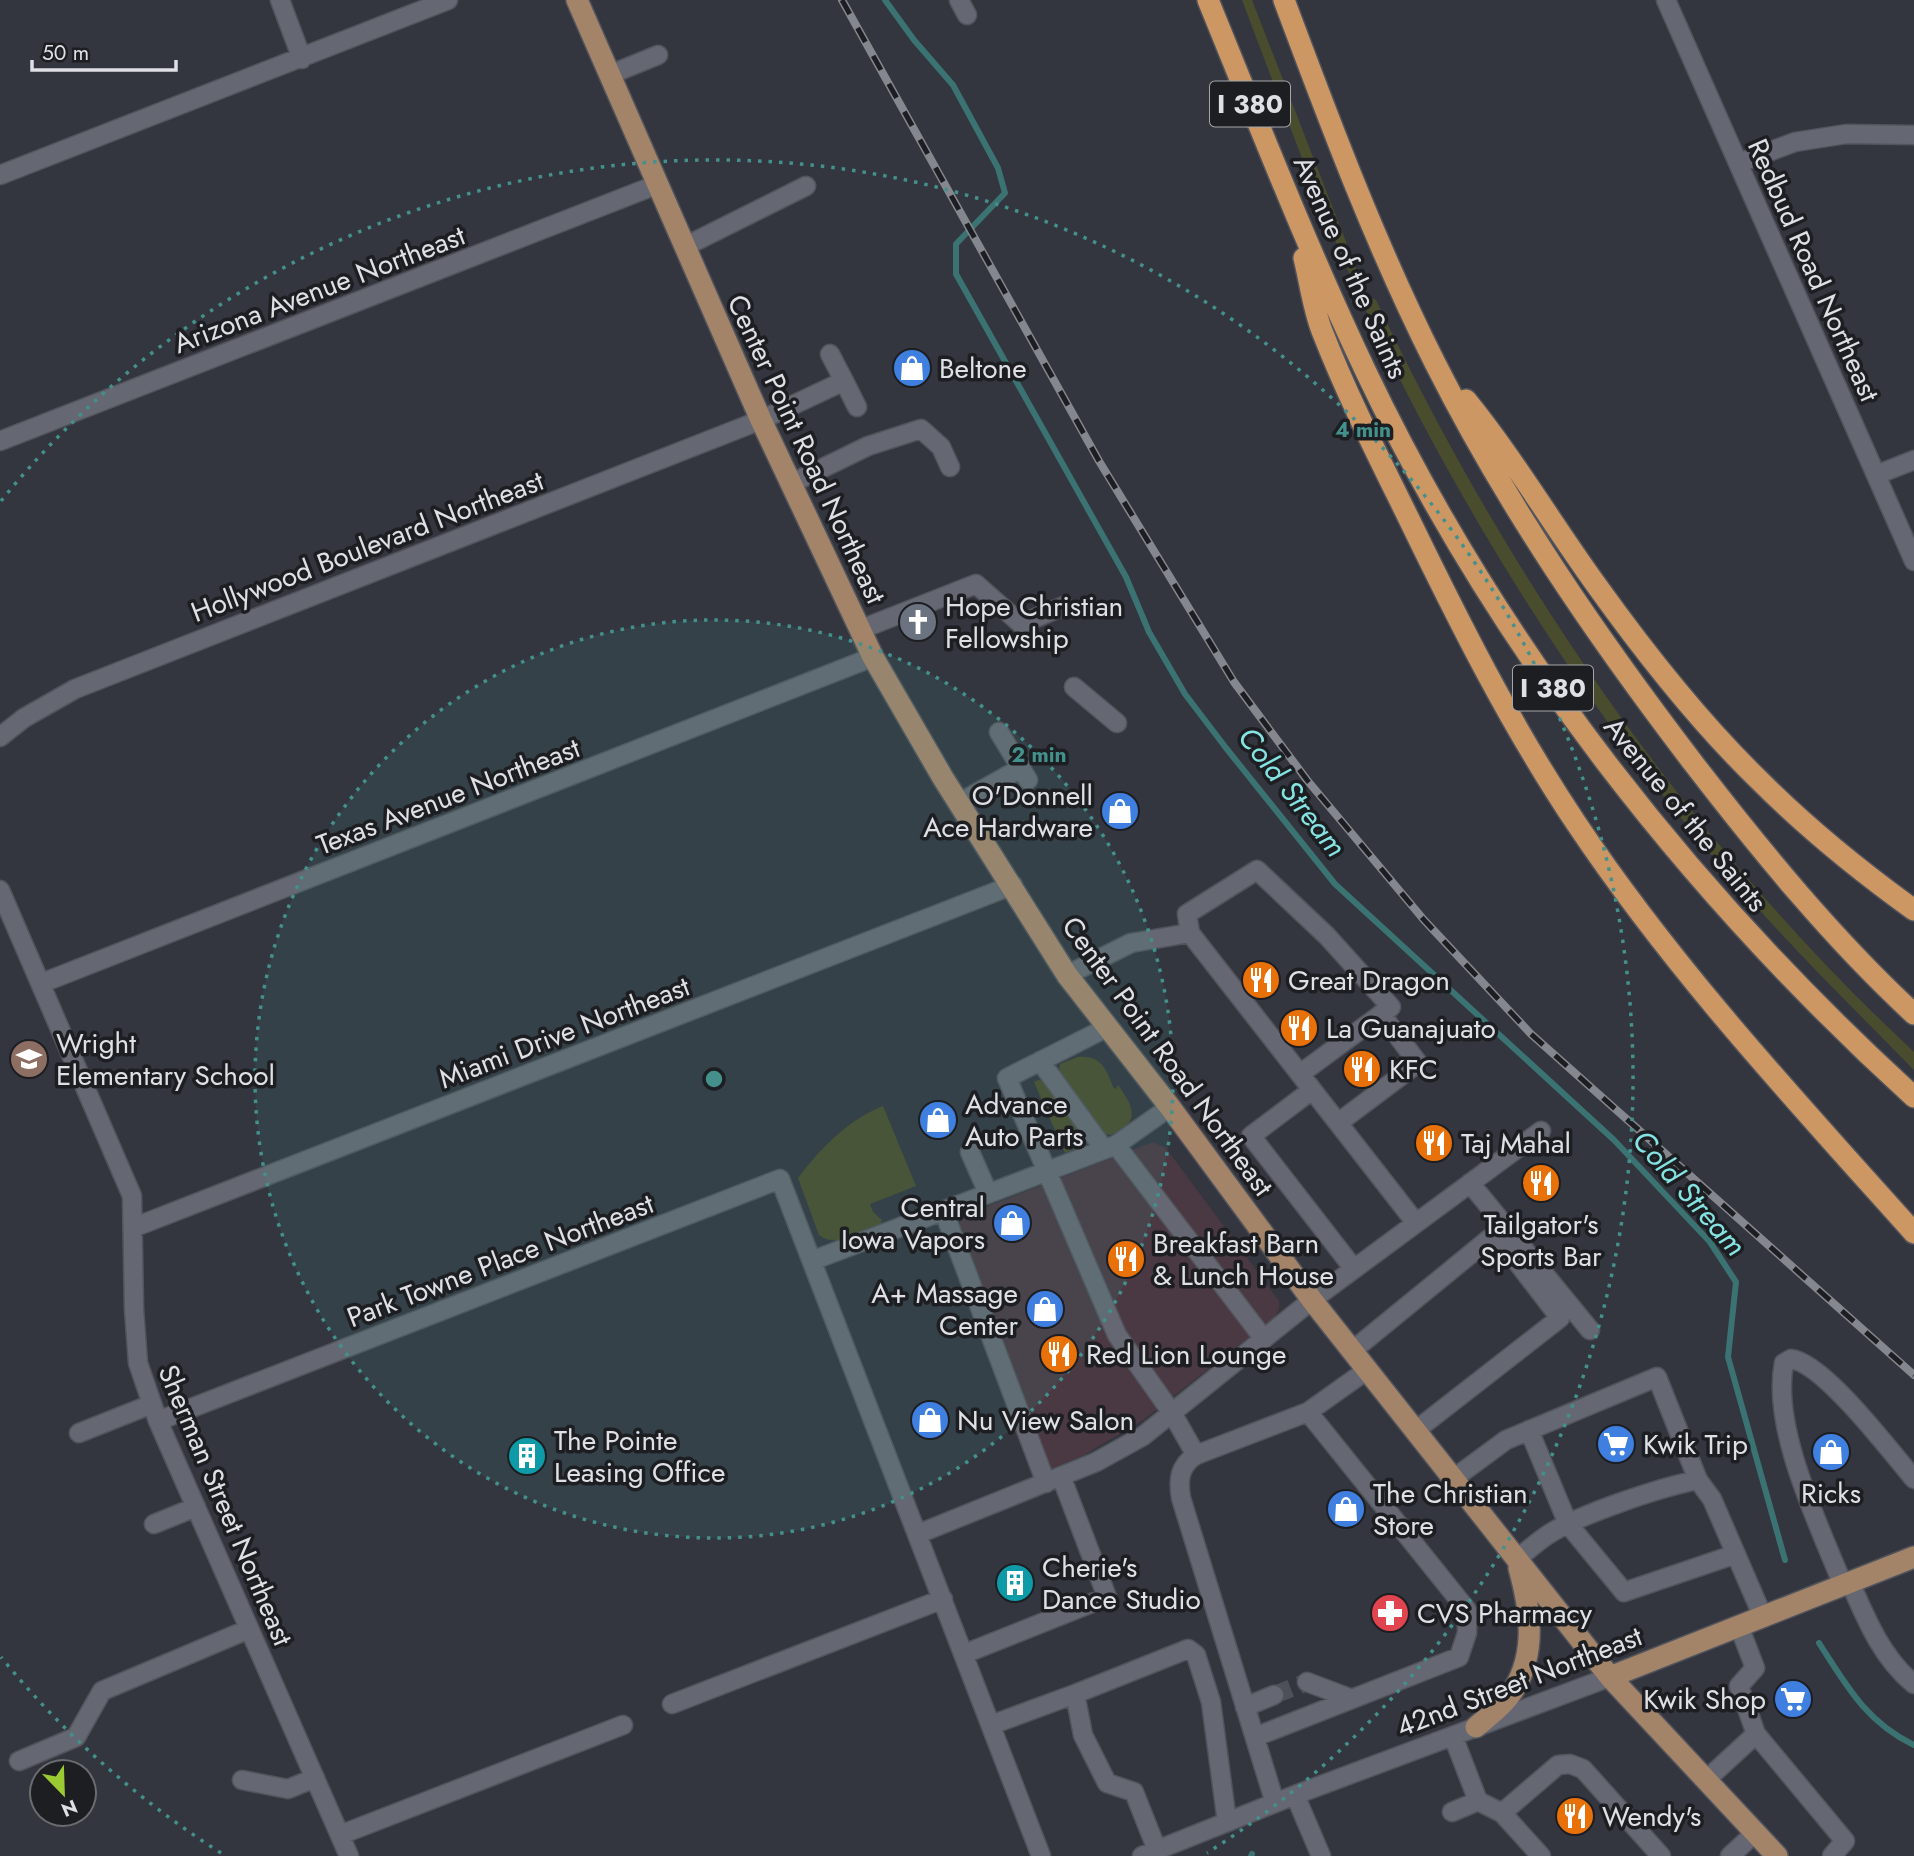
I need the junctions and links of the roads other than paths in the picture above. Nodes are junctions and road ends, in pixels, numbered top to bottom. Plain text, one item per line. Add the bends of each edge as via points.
1 (279, 0) edge
2 (448, 0) edge
3 (577, 0) edge
4 (1209, 0) edge
5 (1284, 0) edge
6 (1666, 0) edge
7 (658, 55) dead end
8 (302, 58) junction
9 (609, 75) junction
10 (1914, 135) edge
11 (1739, 163) junction
12 (0, 175) edge
13 (656, 185) junction
14 (806, 186) dead end
15 (1292, 208) junction
16 (684, 247) junction
17 (830, 354) dead end
18 (1435, 363) junction
19 (844, 381) junction
20 (857, 407) dead end
21 (761, 420) junction
22 (0, 441) edge
23 (1914, 460) edge
24 (950, 467) dead end
25 (1876, 475) junction
26 (790, 484) junction
27 (1914, 561) edge
28 (1064, 606) dead end
29 (859, 630) junction
30 (873, 657) junction
31 (1074, 687) dead end
32 (1117, 723) dead end
33 (999, 732) dead end
34 (0, 737) edge
35 (959, 803) junction
36 (1013, 885) junction
37 (0, 890) edge
38 (1914, 910) edge
39 (1190, 933) junction
40 (1067, 975) junction
41 (42, 983) junction
42 (1381, 1014) junction
43 (1914, 1014) edge
44 (1108, 1027) junction
45 (1040, 1061) junction
46 (1300, 1074) junction
47 (1312, 1090) junction
48 (1914, 1097) edge
49 (1170, 1107) junction
50 (1338, 1123) junction
51 (1541, 1131) dead end
52 (1110, 1147) junction
53 (971, 1152) dead end
54 (1047, 1170) junction
55 (1471, 1183) junction
56 (988, 1193) junction
57 (944, 1212) junction
58 (1416, 1223) junction
59 (135, 1227) junction
60 (1914, 1233) edge
61 (814, 1260) junction
62 (1354, 1269) junction
63 (1312, 1300) junction
64 (1590, 1330) dead end
65 (1264, 1339) junction
66 (1352, 1351) junction
67 (1367, 1370) junction
68 (1308, 1412) junction
69 (155, 1413) junction
70 (1172, 1413) junction
71 (1529, 1430) junction
72 (1415, 1431) junction
73 (79, 1433) dead end
74 (1196, 1455) junction
75 (1453, 1479) junction
76 (1914, 1479) edge
77 (1054, 1480) junction
78 (1698, 1480) junction
79 (196, 1507) junction
80 (154, 1524) dead end
81 (1568, 1524) junction
82 (918, 1534) junction
83 (1736, 1554) junction
84 (1914, 1557) edge
85 (1517, 1559) junction
86 (1846, 1584) junction
87 (943, 1599) junction
88 (1763, 1617) junction
89 (1739, 1626) junction
90 (249, 1629) junction
91 (964, 1654) junction
92 (1610, 1678) junction
93 (1307, 1682) tunnel mouth
94 (1914, 1684) edge
95 (1075, 1694) junction
96 (1275, 1695) tunnel mouth
97 (1352, 1699) junction
98 (672, 1704) dead end
99 (1245, 1707) junction
100 (624, 1725) dead end
101 (991, 1725) junction
102 (1476, 1727) junction
103 (1756, 1734) junction
104 (1452, 1736) junction
105 (1255, 1737) junction
106 (19, 1761) dead end
107 (315, 1778) junction
108 (242, 1780) dead end
109 (1706, 1780) junction
110 (1295, 1795) junction
111 (1478, 1801) junction
112 (1275, 1802) junction
113 (1452, 1812) dead end
114 (1502, 1813) junction
115 (1227, 1822) junction
116 (1755, 1833) junction
117 (340, 1835) junction
118 (1150, 1853) edge
119 (349, 1856) edge
120 (1041, 1856) edge
121 (1321, 1856) edge
122 (1541, 1856) edge
123 (1661, 1856) edge
124 (1730, 1856) edge
125 (1777, 1856) edge
126 (1832, 1856) edge

1 - 8 street
2 - 8 street
3 - 9 main road, Center Point Road Northeast
4 - 15 highway, Avenue of the Saints / I 380
5 - 18 highway, Avenue of the Saints / I 380 via 1342,155
6 - 11 street, Redbud Road Northeast
7 - 9 street
8 - 12 street
9 - 13 main road, Center Point Road Northeast
10 - 11 street via 1846,134 1796,142
11 - 25 street, Redbud Road Northeast
13 - 16 main road, Center Point Road Northeast
13 - 22 street, Arizona Avenue Northeast
14 - 16 street
15 - 48 highway, Avenue of the Saints / I 380 via 1367,374 1434,500 1583,732 1748,935
15 - 60 highway via 1321,329 1507,714 1577,824 1675,958
16 - 21 main road, Center Point Road Northeast
17 - 19 street
18 - 38 highway via 1507,450 1597,586 1681,693 1759,781 1863,873
18 - 43 highway, Avenue of the Saints / I 380 via 1550,563 1637,690 1808,903
19 - 20 street
19 - 21 street, Hollywood Boulevard Northeast
21 - 26 main road, Center Point Road Northeast
21 - 34 street, Hollywood Boulevard Northeast via 75,689
23 - 25 street
24 - 26 street via 941,447 921,429 868,446
25 - 27 street, Redbud Road Northeast
26 - 29 main road, Center Point Road Northeast
28 - 29 street via 1021,624 976,584
29 - 30 main road, Center Point Road Northeast
30 - 35 main road, Center Point Road Northeast
30 - 41 street, Texas Avenue Northeast
31 - 32 street
33 - 35 street via 1024,774
35 - 36 main road, Center Point Road Northeast
36 - 40 main road, Center Point Road Northeast
36 - 59 street, Miami Drive Northeast
37 - 41 street, Sherman Street Northeast
39 - 40 street via 1131,943
39 - 42 street via 1187,914 1257,870 1327,936 1391,1007
39 - 46 street
40 - 44 main road, Center Point Road Northeast
41 - 59 street, Sherman Street Northeast via 132,1196
42 - 46 street
42 - 50 street via 1418,1063
44 - 45 street
44 - 49 main road, Center Point Road Northeast
45 - 52 street
45 - 54 street via 1007,1077
46 - 47 street
47 - 50 street
47 - 62 street via 1251,1136
49 - 52 street
49 - 63 main road, Center Point Road Northeast
50 - 58 street
51 - 55 street
52 - 54 street
52 - 65 street
53 - 56 street
54 - 56 street
54 - 70 street via 1117,1335
55 - 58 street
55 - 64 street
56 - 57 street
57 - 61 street
57 - 77 street
58 - 62 street
59 - 69 street, Sherman Street Northeast via 138,1363
61 - 69 street, Park Towne Place Northeast via 780,1179
61 - 82 street
62 - 63 street
63 - 65 street
63 - 66 main road, Center Point Road Northeast
65 - 70 street
66 - 67 main road, Center Point Road Northeast
66 - 72 street via 1489,1239 1501,1241 1560,1318
67 - 68 street
67 - 72 main road, Center Point Road Northeast
68 - 74 street
68 - 97 street via 1467,1610 1468,1633 1459,1657
69 - 73 street
69 - 79 street, Sherman Street Northeast
70 - 74 street
70 - 77 street via 1143,1436
71 - 75 street via 1506,1440
71 - 78 street via 1657,1377
71 - 81 street
72 - 75 main road, Center Point Road Northeast
74 - 99 street via 1180,1473 1181,1498
75 - 85 main road, Center Point Road Northeast
76 - 86 street via 1847,1401 1806,1364 1791,1359 1784,1363 1781,1376 1789,1444
77 - 82 street
77 - 91 street via 1107,1597
78 - 81 street via 1678,1483
78 - 83 street via 1713,1499
79 - 80 street
79 - 90 street, Sherman Street Northeast
81 - 83 street via 1624,1592
81 - 85 street
82 - 87 street
83 - 88 street
84 - 86 main road, 42nd Street Northeast
85 - 92 main road, Center Point Road Northeast
85 - 102 main road via 1530,1615 1528,1653 1514,1689
86 - 88 main road, 42nd Street Northeast
86 - 94 street via 1896,1670
87 - 91 street
87 - 98 street
88 - 89 main road, 42nd Street Northeast
89 - 92 main road, 42nd Street Northeast
89 - 103 street via 1755,1668 1739,1686
90 - 106 street via 102,1691 76,1737
90 - 107 street, Sherman Street Northeast
91 - 101 street
92 - 102 street, 42nd Street Northeast
92 - 109 main road, Center Point Road Northeast
93 - 97 street
95 - 101 street
95 - 115 street via 1188,1648 1196,1655 1211,1702
95 - 118 street via 1083,1735 1107,1783 1134,1792
96 - 99 street
97 - 105 street
99 - 105 street
100 - 117 street
101 - 120 street
102 - 104 street, 42nd Street Northeast
103 - 109 street
103 - 126 street via 1845,1841
104 - 110 street, 42nd Street Northeast
104 - 111 street
105 - 112 street
107 - 108 street via 288,1789
107 - 117 street, Sherman Street Northeast
109 - 116 main road, Center Point Road Northeast
110 - 112 street, 42nd Street Northeast
110 - 121 street
111 - 113 street
111 - 114 street
112 - 115 street, 42nd Street Northeast
114 - 122 street
114 - 123 street via 1558,1765 1570,1764 1583,1769
115 - 118 street, 42nd Street Northeast
116 - 124 street
116 - 125 main road, Center Point Road Northeast
117 - 119 street, Sherman Street Northeast

